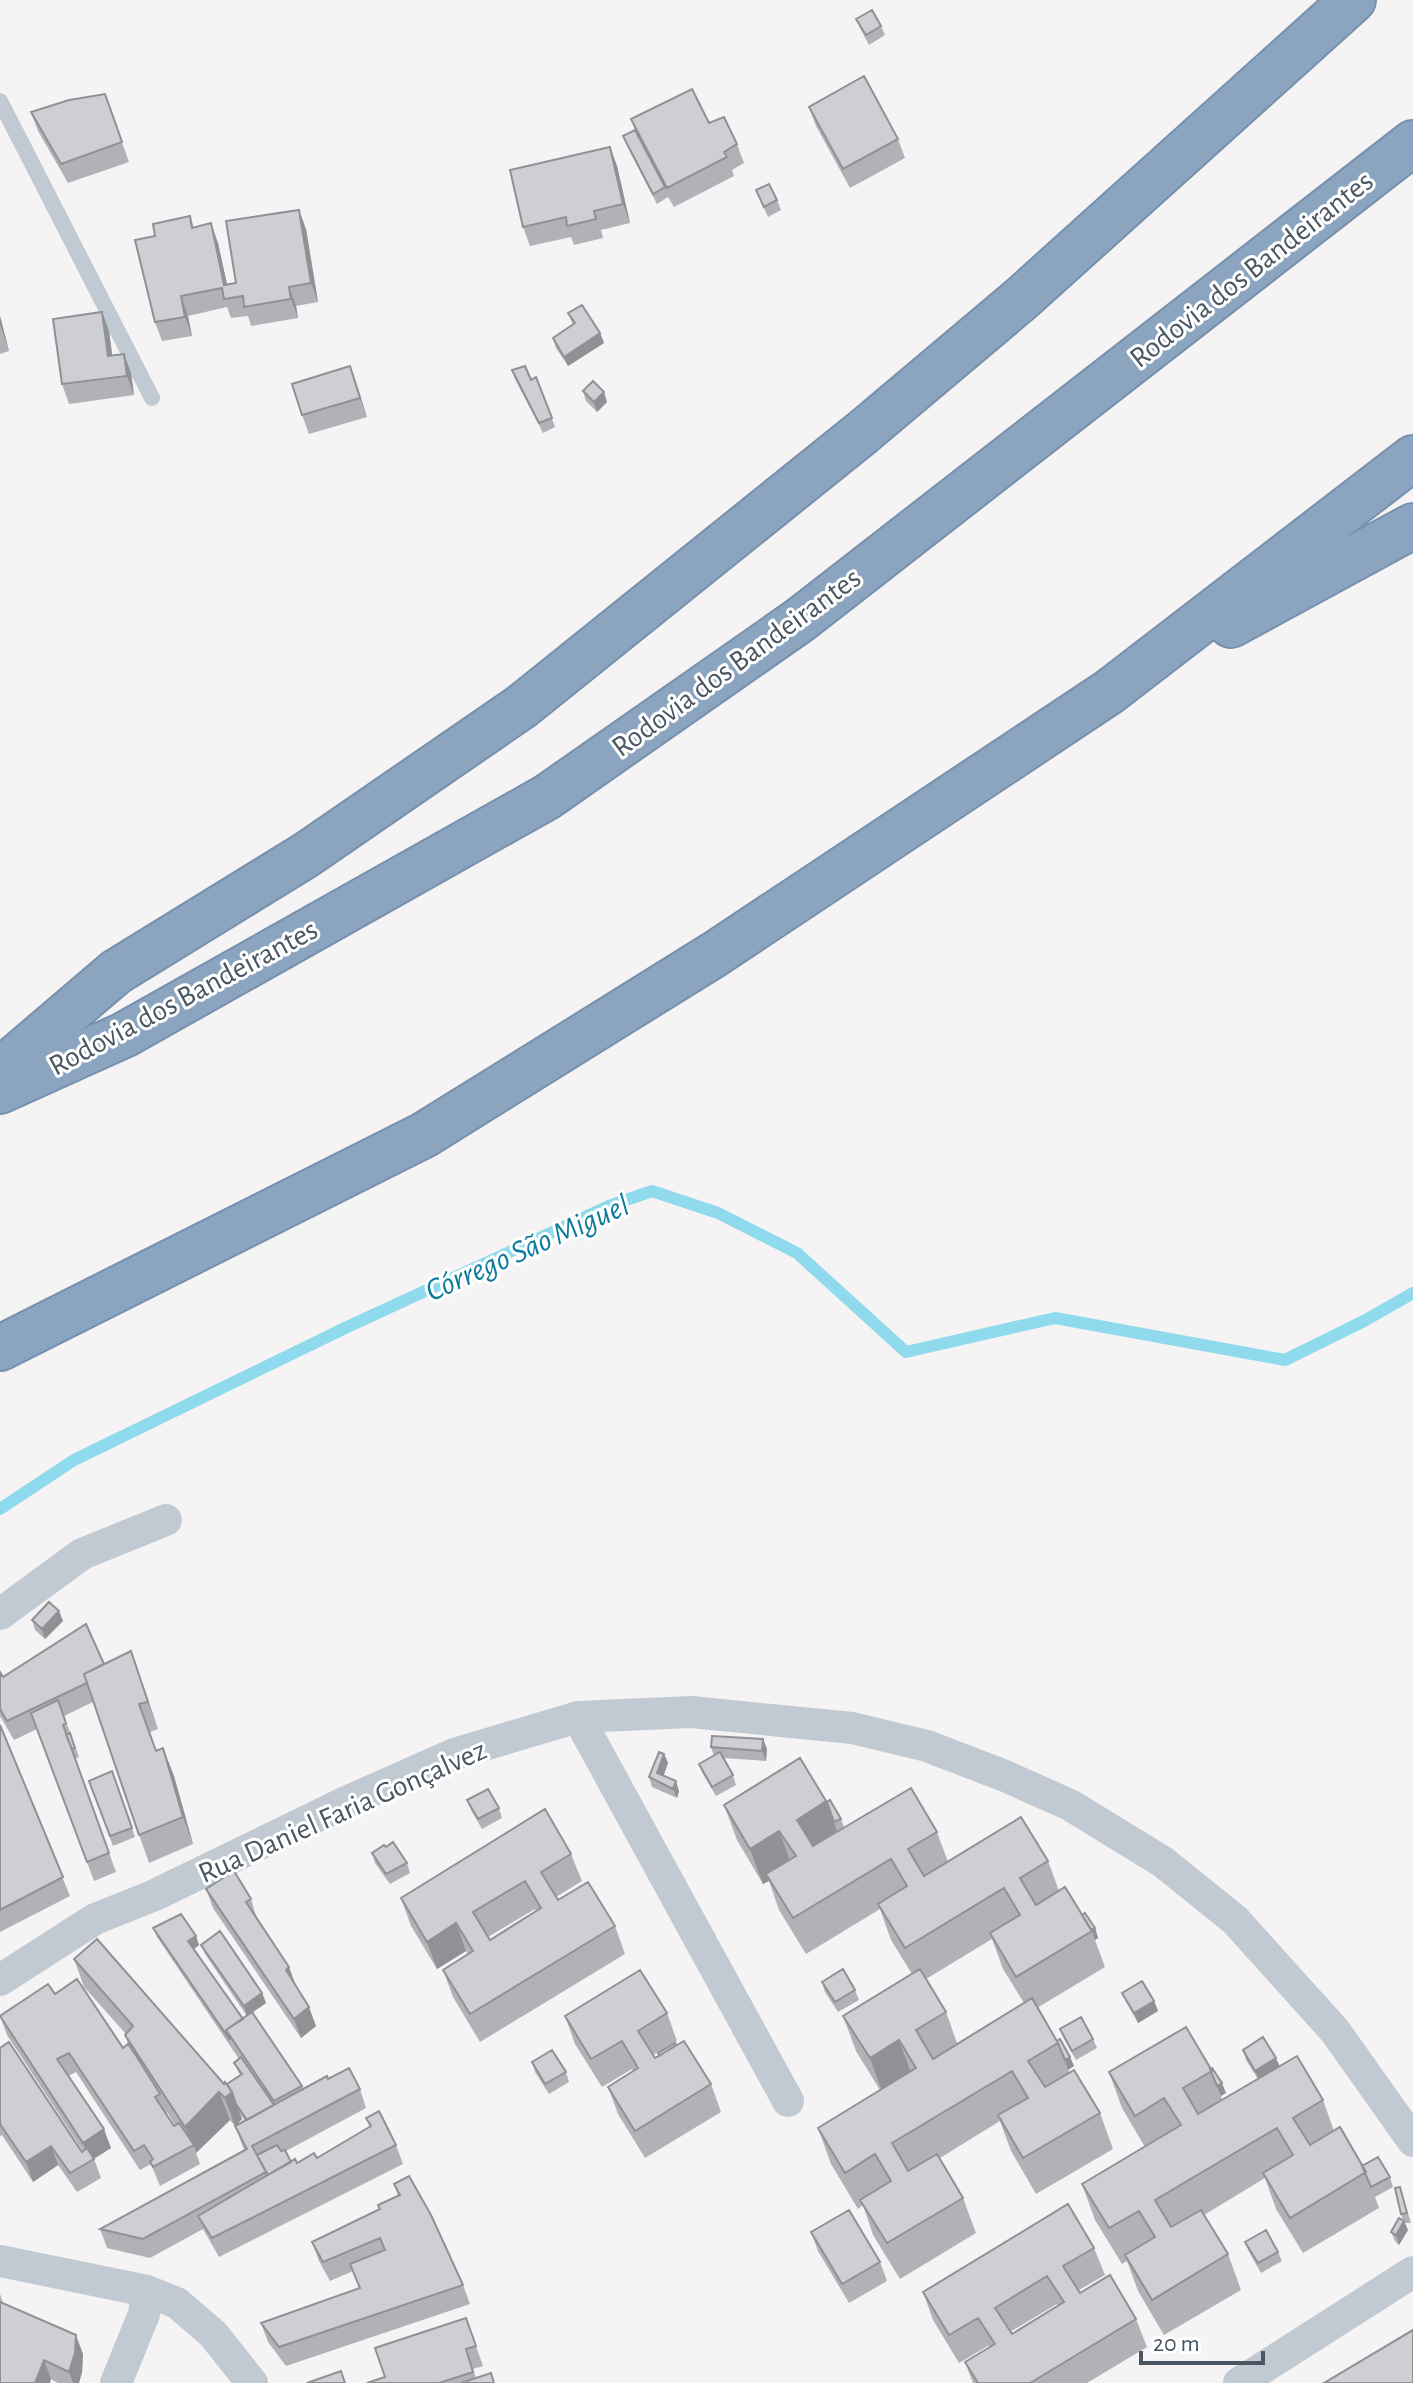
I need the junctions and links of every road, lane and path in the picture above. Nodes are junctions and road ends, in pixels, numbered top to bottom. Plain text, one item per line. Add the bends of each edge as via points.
1 (1353, 0) edge
2 (0, 101) edge
3 (1413, 143) edge
4 (152, 398) dead end
5 (1413, 458) edge
6 (1413, 526) edge
7 (1109, 692) junction
8 (0, 1071) edge
9 (0, 1091) edge
10 (0, 1348) edge
11 (166, 1520) dead end
12 (0, 1614) edge
13 (578, 1717) junction
14 (0, 1980) edge
15 (788, 2101) dead end
16 (1413, 2141) edge
17 (0, 2261) edge
18 (1413, 2272) edge
19 (147, 2291) junction
20 (116, 2383) edge
21 (252, 2383) edge
22 (1239, 2383) edge

1 - 8 highway via 960,351 521,707 306,855 116,972
2 - 4 lane
3 - 9 highway, Rodovia dos Bandeirantes via 800,620 547,797 124,1035
5 - 7 highway
6 - 7 highway
7 - 10 highway via 715,954 424,1135
11 - 12 street via 82,1554
13 - 14 street, Rua Daniel Faria Gonçalvez via 454,1754 346,1802 95,1919
13 - 15 street
13 - 16 street, Rua Daniel Faria Gonçalvez via 691,1712 852,1728 927,1746 1070,1805 1163,1862 1235,1920 1335,2031
17 - 19 street
18 - 22 street
19 - 20 street via 144,2314
19 - 21 street via 177,2303 213,2334

